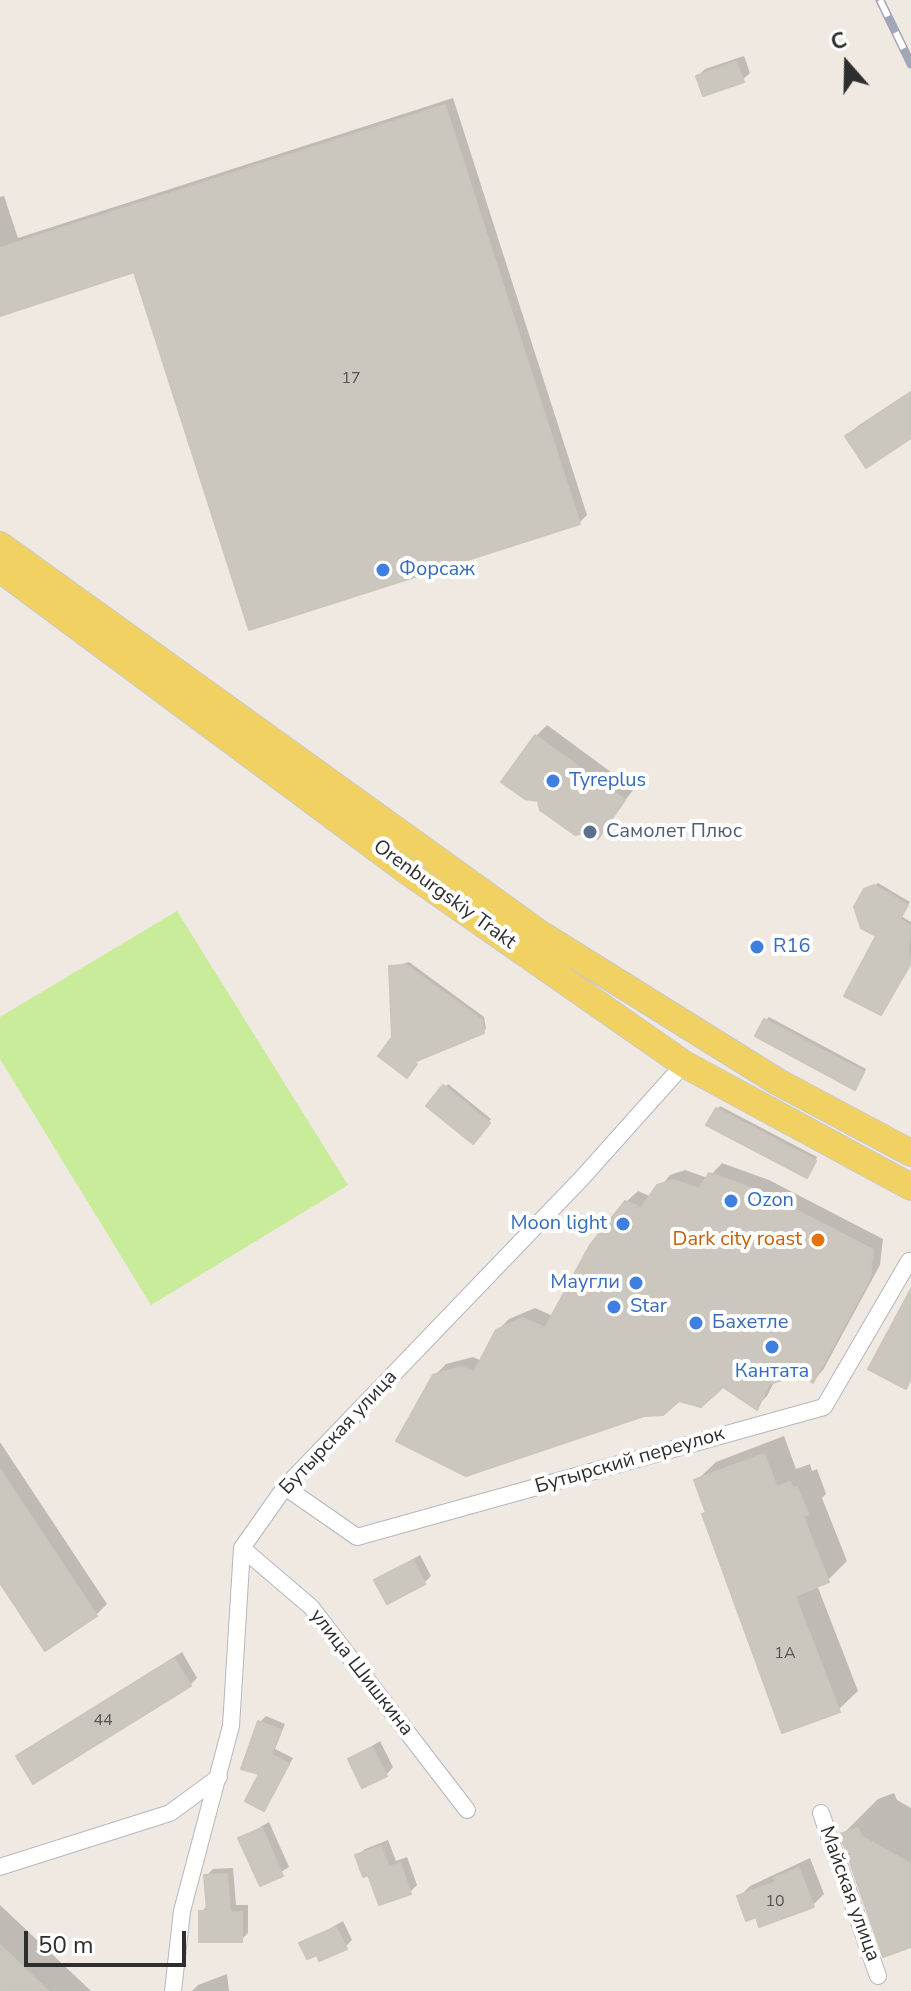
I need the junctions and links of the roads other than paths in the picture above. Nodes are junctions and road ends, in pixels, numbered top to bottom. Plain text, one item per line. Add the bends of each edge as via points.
1 (0, 545) edge
2 (0, 569) edge
3 (684, 1064) junction
4 (911, 1153) edge
5 (911, 1187) edge
6 (909, 1261) edge
7 (285, 1487) junction
8 (242, 1548) junction
9 (219, 1777) junction
10 (467, 1810) dead end
11 (821, 1813) dead end
12 (0, 1867) edge
13 (878, 1976) dead end
14 (173, 1991) edge

1 - 4 main road, Orenburgskiy Trakt via 542,935 778,1082
2 - 3 main road, Orenburgskiy Trakt via 407,871
3 - 5 main road, Orenburgskiy Trakt
3 - 7 street, Бутырская улица via 640,1117
6 - 7 street, Бутырский переулок via 824,1407 357,1537
7 - 8 street, Бутырская улица
8 - 9 street via 231,1726
8 - 10 street, улица Шишкина via 311,1607
9 - 12 street via 170,1813
9 - 14 street via 182,1911
11 - 13 street, Майская улица

